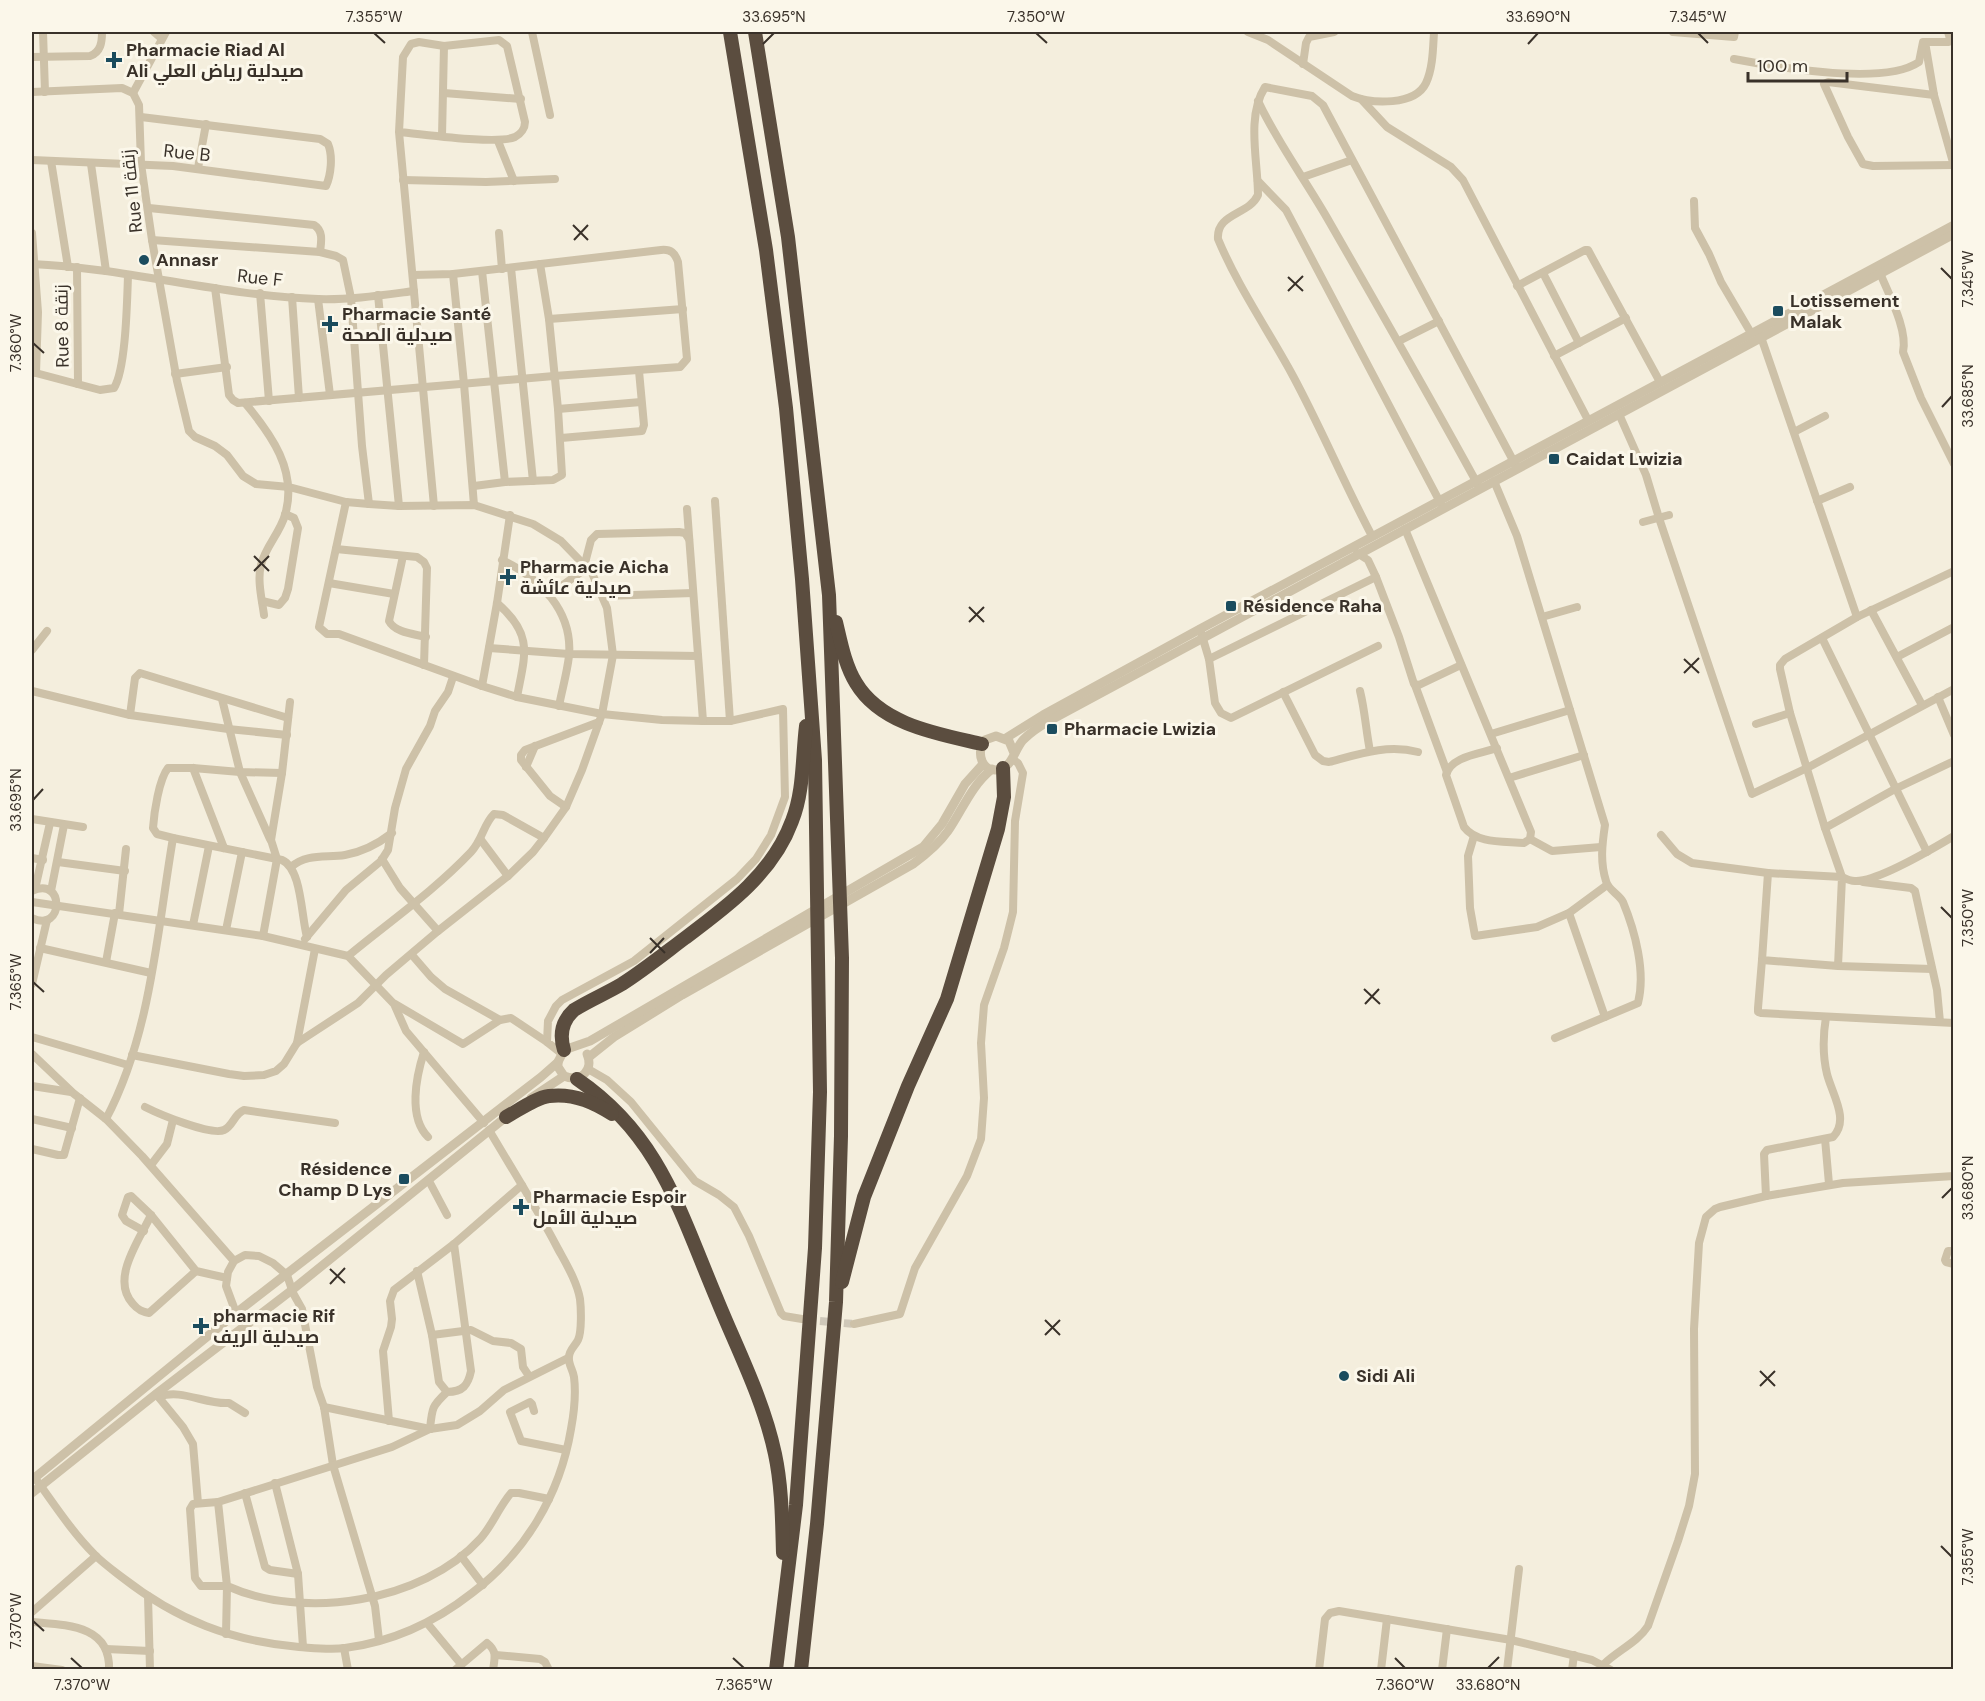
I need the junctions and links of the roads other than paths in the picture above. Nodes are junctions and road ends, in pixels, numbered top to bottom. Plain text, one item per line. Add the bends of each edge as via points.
1 (43, 32) edge
2 (102, 32) edge
3 (154, 32) edge
4 (532, 32) edge
5 (730, 32) edge
6 (755, 32) edge
7 (1248, 32) edge
8 (1334, 32) edge
9 (1434, 32) edge
10 (1673, 32) edge
11 (1735, 32) edge
12 (1948, 32) edge
13 (1313, 34) edge
14 (163, 35) edge
15 (1925, 41) junction
16 (444, 46) junction
17 (32, 57) edge
18 (43, 57) junction
19 (1734, 59) dead end
20 (1303, 64) junction
21 (32, 92) edge
22 (45, 92) junction
23 (133, 93) junction
24 (444, 93) junction
25 (1934, 95) junction
26 (521, 99) junction
27 (1361, 99) junction
28 (1258, 101) junction
29 (550, 115) dead end
30 (141, 117) junction
31 (206, 124) junction
32 (399, 132) junction
33 (442, 136) junction
34 (498, 141) junction
35 (32, 160) edge
36 (1352, 160) junction
37 (51, 161) junction
38 (91, 164) junction
39 (141, 164) junction
40 (1953, 165) edge
41 (198, 168) junction
42 (1303, 177) junction
43 (555, 179) dead end
44 (403, 180) junction
45 (1258, 180) junction
46 (514, 181) junction
47 (1694, 201) dead end
48 (149, 208) junction
49 (1953, 225) edge
50 (32, 233) edge
51 (499, 233) dead end
52 (1953, 234) edge
53 (152, 240) junction
54 (1913, 251) junction
55 (320, 252) junction
56 (33, 264) edge
57 (540, 264) junction
58 (72, 267) junction
59 (507, 268) junction
60 (106, 271) junction
61 (482, 271) junction
62 (1543, 273) junction
63 (1880, 273) junction
64 (453, 274) junction
65 (413, 275) junction
66 (128, 276) junction
67 (159, 280) junction
68 (1517, 286) junction
69 (215, 288) junction
70 (414, 291) junction
71 (260, 293) junction
72 (378, 295) junction
73 (292, 297) junction
74 (351, 298) junction
75 (318, 299) junction
76 (683, 309) junction
77 (1626, 318) junction
78 (549, 319) junction
79 (1439, 321) junction
80 (1757, 333) junction
81 (1399, 341) junction
82 (1579, 343) junction
83 (1554, 356) junction
84 (227, 368) junction
85 (639, 371) junction
86 (34, 373) edge
87 (176, 374) junction
88 (554, 376) junction
89 (523, 379) junction
90 (495, 381) junction
91 (1660, 382) junction
92 (78, 384) junction
93 (465, 384) junction
94 (424, 387) junction
95 (387, 390) junction
96 (358, 393) junction
97 (330, 395) junction
98 (299, 398) junction
99 (268, 401) junction
100 (641, 402) junction
101 (244, 403) junction
102 (558, 409) junction
103 (1619, 414) junction
104 (1825, 416) dead end
105 (1588, 420) junction
106 (1794, 432) junction
107 (561, 438) junction
108 (1953, 464) edge
109 (1515, 465) junction
110 (533, 481) junction
111 (1494, 481) junction
112 (505, 482) junction
113 (1478, 484) junction
114 (474, 486) junction
115 (289, 487) junction
116 (1850, 488) dead end
117 (715, 501) dead end
118 (1817, 501) junction
119 (346, 502) junction
120 (369, 504) junction
121 (1441, 504) junction
122 (474, 505) junction
123 (399, 506) junction
124 (434, 506) junction
125 (687, 510) dead end
126 (285, 514) junction
127 (510, 515) junction
128 (1669, 515) dead end
129 (1659, 518) junction
130 (1643, 522) dead end
131 (1405, 529) junction
132 (1372, 536) junction
133 (689, 539) junction
134 (336, 549) junction
135 (1356, 550) junction
136 (403, 556) junction
137 (502, 560) junction
138 (586, 565) junction
139 (1953, 571) edge
140 (1376, 577) junction
141 (329, 583) junction
142 (693, 593) junction
143 (394, 594) junction
144 (549, 595) junction
145 (829, 595) junction
146 (604, 596) junction
147 (262, 601) junction
148 (497, 603) junction
149 (1577, 607) dead end
150 (1871, 610) junction
151 (264, 615) dead end
152 (1542, 617) junction
153 (1857, 617) junction
154 (1953, 627) edge
155 (47, 632) dead end
156 (1201, 634) junction
157 (426, 637) junction
158 (1822, 638) junction
159 (1378, 646) dead end
160 (489, 648) junction
161 (32, 650) edge
162 (525, 650) junction
163 (569, 654) junction
164 (613, 655) junction
165 (698, 656) junction
166 (1897, 657) junction
167 (1209, 659) junction
168 (424, 665) junction
169 (1461, 665) junction
170 (453, 677) junction
171 (1415, 685) junction
172 (482, 686) junction
173 (1953, 689) edge
174 (32, 690) edge
175 (1360, 691) dead end
176 (1283, 692) junction
177 (517, 697) junction
178 (1938, 697) junction
179 (222, 699) junction
180 (290, 702) dead end
181 (1922, 705) junction
182 (559, 706) junction
183 (810, 707) junction
184 (1570, 710) junction
185 (1790, 712) junction
186 (130, 716) junction
187 (288, 718) junction
188 (601, 718) junction
189 (730, 721) junction
190 (703, 722) junction
191 (1756, 724) dead end
192 (228, 729) junction
193 (1869, 733) junction
194 (1491, 734) junction
195 (287, 735) junction
196 (1953, 735) edge
197 (1006, 738) junction
198 (982, 744) junction
199 (1497, 748) junction
200 (1370, 751) junction
201 (1418, 752) dead end
202 (1584, 755) junction
203 (1953, 761) edge
204 (1001, 763) junction
205 (193, 768) junction
206 (1807, 768) junction
207 (240, 772) junction
208 (1447, 772) junction
209 (282, 773) junction
210 (1509, 778) junction
211 (1895, 789) junction
212 (566, 807) junction
213 (32, 819) edge
214 (50, 823) junction
215 (64, 825) junction
216 (83, 827) dead end
217 (1825, 828) junction
218 (392, 833) junction
219 (1661, 835) dead end
220 (1474, 836) junction
221 (1953, 836) edge
222 (173, 838) junction
223 (544, 838) junction
224 (1530, 839) junction
225 (271, 840) junction
226 (481, 840) junction
227 (209, 846) junction
228 (224, 848) junction
229 (1601, 848) junction
230 (126, 849) dead end
231 (242, 852) junction
232 (1927, 852) junction
233 (32, 858) edge
234 (277, 859) junction
235 (382, 859) junction
236 (43, 860) junction
237 (58, 862) junction
238 (291, 867) junction
239 (125, 871) junction
240 (1768, 873) junction
241 (508, 876) junction
242 (1842, 877) junction
243 (1857, 882) junction
244 (1606, 885) junction
245 (33, 890) edge
246 (51, 891) junction
247 (32, 902) edge
248 (412, 903) junction
249 (57, 906) junction
250 (117, 913) junction
251 (1569, 913) junction
252 (32, 920) edge
253 (47, 920) junction
254 (159, 920) junction
255 (800, 923) junction
256 (193, 925) junction
257 (226, 930) junction
258 (438, 931) junction
259 (263, 936) junction
260 (307, 937) junction
261 (301, 945) junction
262 (40, 948) junction
263 (315, 949) junction
264 (412, 955) junction
265 (348, 956) junction
266 (1762, 960) junction
267 (106, 962) junction
268 (1838, 966) junction
269 (1932, 969) junction
270 (151, 974) junction
271 (32, 984) edge
272 (374, 985) junction
273 (393, 1004) junction
274 (1605, 1017) junction
275 (1826, 1017) junction
276 (500, 1020) junction
277 (1940, 1022) junction
278 (1953, 1023) edge
279 (32, 1037) edge
280 (1555, 1038) dead end
281 (547, 1042) junction
282 (297, 1043) junction
283 (424, 1052) junction
284 (565, 1053) junction
285 (32, 1054) edge
286 (132, 1055) junction
287 (589, 1057) junction
288 (128, 1065) junction
289 (588, 1070) junction
290 (571, 1077) junction
291 (32, 1086) edge
292 (76, 1095) junction
293 (146, 1107) dead end
294 (506, 1117) junction
295 (32, 1119) edge
296 (106, 1119) junction
297 (173, 1120) junction
298 (335, 1123) dead end
299 (487, 1126) junction
300 (72, 1128) junction
301 (636, 1133) junction
302 (428, 1137) dead end
303 (1825, 1139) junction
304 (32, 1149) edge
305 (151, 1165) junction
306 (1953, 1176) edge
307 (429, 1181) junction
308 (1829, 1184) junction
309 (522, 1185) junction
310 (1766, 1196) junction
311 (151, 1215) junction
312 (447, 1215) dead end
313 (144, 1231) junction
314 (454, 1244) junction
315 (1953, 1251) edge
316 (234, 1261) junction
317 (1953, 1264) edge
318 (196, 1271) junction
319 (417, 1271) junction
320 (287, 1275) junction
321 (227, 1278) junction
322 (292, 1290) junction
323 (836, 1302) junction
324 (236, 1313) junction
325 (802, 1319) tunnel mouth
326 (854, 1324) tunnel mouth
327 (465, 1329) junction
328 (432, 1335) junction
329 (568, 1358) junction
330 (529, 1376) junction
331 (447, 1392) junction
332 (157, 1396) junction
333 (324, 1407) junction
334 (534, 1411) dead end
335 (244, 1413) dead end
336 (389, 1421) junction
337 (430, 1429) junction
338 (566, 1450) junction
339 (333, 1465) junction
340 (36, 1481) edge
341 (275, 1483) junction
342 (32, 1493) edge
343 (245, 1493) junction
344 (549, 1499) junction
345 (218, 1502) junction
346 (198, 1503) junction
347 (96, 1556) junction
348 (461, 1556) junction
349 (1519, 1569) dead end
350 (298, 1574) junction
351 (483, 1585) junction
352 (227, 1586) junction
353 (785, 1587) junction
354 (148, 1596) junction
355 (372, 1596) junction
356 (302, 1604) junction
357 (32, 1612) edge
358 (1387, 1618) junction
359 (32, 1622) edge
360 (427, 1623) junction
361 (1447, 1629) junction
362 (226, 1634) junction
363 (379, 1640) junction
364 (1511, 1640) junction
365 (303, 1647) junction
366 (344, 1648) junction
367 (106, 1650) junction
368 (150, 1651) junction
369 (496, 1655) junction
370 (1574, 1655) junction
371 (1604, 1664) junction
372 (32, 1666) edge
373 (458, 1667) edge
374 (62, 1670) edge
375 (109, 1670) edge
376 (150, 1670) edge
377 (348, 1670) edge
378 (494, 1670) edge
379 (549, 1670) edge
380 (776, 1670) edge
381 (801, 1670) edge
382 (1319, 1670) edge
383 (1381, 1670) edge
384 (1442, 1670) edge
385 (1507, 1670) edge
386 (1572, 1670) edge
387 (1611, 1670) edge

1 - 18 street
2 - 18 street via 102,41 90,56
3 - 14 street
4 - 29 street
5 - 183 highway via 766,250 786,408
6 - 145 highway via 788,237
7 - 20 street via 1268,40
8 - 13 street
9 - 27 street via 1428,76 1421,89 1391,101
10 - 11 street via 1734,38
12 - 15 street via 1947,43
13 - 20 street via 1305,43
14 - 23 street
15 - 19 street via 1921,44 1919,62 1892,73 1801,70
15 - 25 street
16 - 24 street
16 - 26 street via 501,41 508,50
16 - 32 street via 419,42 405,51
17 - 18 street
18 - 22 street
20 - 27 street
21 - 22 street
22 - 23 street via 122,88
23 - 30 street, Rue 11 زنقة
24 - 26 street
24 - 33 street
25 - 40 street
25 - 40 street via 1824,84 1863,164
26 - 34 street via 524,128 515,137
27 - 68 street via 1387,127 1451,167 1463,180
28 - 36 street via 1265,87 1317,99
28 - 42 street
28 - 45 street via 1254,124
30 - 31 street
30 - 39 street, Rue 11 زنقة
31 - 41 street
31 - 41 street, Rue B via 325,142 331,153 326,186
32 - 33 street
32 - 44 street
33 - 34 street
34 - 46 street
35 - 37 street, Rue B
36 - 42 street
36 - 79 street
37 - 38 street, Rue B
37 - 58 street, Rue 8 زنقة
38 - 39 street, Rue B
38 - 60 street
39 - 41 street, Rue B
39 - 48 street, Rue 11 زنقة
42 - 81 street
43 - 46 street
44 - 46 street
44 - 65 street
45 - 121 street via 1286,210
45 - 132 street via 1258,195 1253,204 1225,220 1218,239 1299,388
47 - 80 street via 1695,228 1721,282
48 - 53 street, Rue 11 زنقة
48 - 55 street via 314,225 322,236
49 - 54 street
50 - 56 street
51 - 59 street
52 - 54 street
53 - 55 street
53 - 67 street, Rue 11 زنقة
54 - 63 street
54 - 80 street
55 - 74 street via 343,260
56 - 58 street, Rue F
56 - 86 street via 38,312
57 - 59 street
57 - 76 street via 670,251 678,262
57 - 78 street
58 - 60 street, Rue F
58 - 92 street, Rue 8 زنقة
59 - 61 street
59 - 89 street
60 - 66 street, Rue F
61 - 64 street
61 - 90 street
62 - 68 street
62 - 77 street via 1588,250
62 - 82 street
63 - 80 street
63 - 108 street via 1901,327 1903,352
64 - 65 street
64 - 93 street
65 - 70 street
66 - 67 street, Rue F
66 - 92 street via 120,376 114,388 100,390
67 - 69 street, Rue F
67 - 87 street, Rue 11 زنقة
68 - 83 street
69 - 71 street, Rue F
69 - 84 street
70 - 72 street, Rue F
70 - 94 street
71 - 73 street, Rue F
71 - 99 street
72 - 74 street, Rue F
72 - 95 street
73 - 75 street, Rue F
73 - 98 street
74 - 75 street, Rue F
74 - 96 street
75 - 97 street
76 - 78 street
76 - 85 street via 685,363 680,367
77 - 82 street
77 - 91 street
78 - 88 street
79 - 81 street
79 - 109 street
80 - 91 street
80 - 103 street
80 - 106 street
81 - 113 street
82 - 83 street
83 - 105 street
84 - 87 street
84 - 101 street via 229,395 235,402
85 - 88 street
85 - 100 street
86 - 92 street
87 - 115 street, Rue 11 زنقة via 190,433 227,455 243,476 256,484
88 - 89 street
88 - 102 street
89 - 90 street
89 - 110 street
90 - 93 street
90 - 112 street
91 - 105 street
93 - 94 street
93 - 114 street
94 - 95 street
94 - 124 street
95 - 96 street
95 - 123 street
96 - 97 street
96 - 120 street
97 - 98 street
98 - 99 street
99 - 101 street
100 - 102 street
100 - 107 street via 644,425 640,432
101 - 115 street via 274,440
102 - 107 street
103 - 109 street
103 - 129 street via 1646,475
104 - 106 street
105 - 109 street
106 - 118 street
107 - 110 street via 561,477
109 - 111 street
109 - 113 street
110 - 112 street
111 - 113 street
111 - 152 street via 1517,536
112 - 114 street
113 - 121 street
114 - 122 street
115 - 119 street, Rue 11 زنقة
115 - 126 street
116 - 118 street
117 - 189 street
118 - 153 street
119 - 120 street, Rue 11 زنقة
119 - 134 street
120 - 123 street, Rue 11 زنقة
121 - 131 street
121 - 132 street
122 - 124 street, Rue 11 زنقة
122 - 127 street, Rue 11 زنقة
123 - 124 street, Rue 11 زنقة
125 - 133 street
126 - 147 street via 261,565
126 - 147 street via 294,518 298,528 288,589 279,605
127 - 137 street
127 - 138 street, Rue 11 زنقة via 548,532
128 - 129 street
129 - 130 street
129 - 206 street via 1752,794
131 - 135 street
131 - 169 street
132 - 135 street
133 - 138 street via 679,532 597,534 591,540
133 - 142 street
134 - 136 street
134 - 141 street
135 - 140 street via 1368,560
135 - 156 street
136 - 143 street
136 - 157 street via 422,559 426,564
137 - 144 street via 535,579
137 - 148 street
138 - 144 street
138 - 146 street, Rue 11 زنقة
139 - 150 street
140 - 167 street
140 - 171 street
141 - 143 street
141 - 168 street via 319,627 322,632 339,634
142 - 146 street
142 - 165 street
143 - 157 street via 391,626
144 - 163 street via 561,612
145 - 198 highway via 848,666 870,700 904,722
145 - 323 highway via 842,958
146 - 164 street, Rue 11 زنقة
147 - 151 street
148 - 160 street
148 - 162 street via 518,625
149 - 152 street
150 - 153 street
150 - 166 street
152 - 184 street
153 - 158 street
154 - 166 street
155 - 161 street
156 - 167 street
156 - 197 street
156 - 204 street via 1043,725
157 - 168 street
158 - 185 street via 1780,665
158 - 193 street
159 - 176 street
160 - 162 street
160 - 172 street
162 - 163 street
162 - 177 street
163 - 164 street
163 - 182 street
164 - 165 street
164 - 188 street, Rue 11 زنقة
165 - 190 street
166 - 181 street
167 - 176 street via 1215,703 1224,716 1231,718
168 - 170 street
169 - 171 street
169 - 194 street
170 - 172 street
170 - 218 street via 406,769 394,808
171 - 208 street
172 - 177 street
173 - 178 street
174 - 186 street
175 - 200 street
176 - 200 street via 1318,757 1329,762
177 - 182 street
178 - 181 street
178 - 196 street
179 - 186 street via 140,673 135,678
179 - 187 street
179 - 192 street
180 - 187 street
181 - 193 street
182 - 188 street
183 - 284 highway via 793,821 773,859 726,907 700,927 624,982 574,1010 564,1023 561,1038
183 - 353 highway via 815,760 820,1092 807,1364
184 - 194 street
184 - 202 street
185 - 191 street
185 - 206 street
186 - 192 street
187 - 195 street
188 - 190 street
188 - 212 street, Rue 11 زنقة
188 - 212 street via 536,746 526,767 550,796
189 - 190 street
189 - 281 street via 783,710 785,797 764,849 737,879 634,961 562,1000 549,1021
192 - 195 street
192 - 207 street
193 - 206 street
193 - 211 street
194 - 199 street
195 - 209 street
197 - 198 street via 990,737
197 - 204 street via 1011,744
198 - 204 street via 979,751
199 - 208 street via 1454,762
199 - 210 street
200 - 201 street via 1396,748
202 - 210 street
202 - 229 street via 1605,825
203 - 211 street
204 - 255 street via 972,789 938,844
204 - 323 highway via 1004,797 998,829 947,999 864,1197
204 - 326 street via 1018,763 1023,773 1014,821 1013,912 983,1013 981,1139 967,1176 915,1268 900,1314
205 - 207 street
205 - 222 street via 168,768 164,772 153,828 158,834
205 - 228 street
206 - 217 street
207 - 209 street
207 - 225 street
208 - 220 street via 1464,827
209 - 225 street
210 - 224 street via 1531,832
211 - 217 street
211 - 232 street
212 - 223 street, Rue 11 زنقة
213 - 214 street
214 - 215 street
214 - 236 street
215 - 216 street
215 - 237 street
217 - 242 street
218 - 235 street
218 - 238 street via 353,853 304,858
219 - 240 street via 1677,854 1692,863
220 - 224 street via 1524,843
220 - 251 street via 1468,856 1475,936 1536,927
221 - 232 street
222 - 227 street
222 - 254 street
223 - 226 street via 496,813
223 - 241 street, Rue 11 زنقة
224 - 229 street via 1552,851
225 - 234 street
226 - 241 street
226 - 248 street via 456,868
227 - 228 street
227 - 256 street
228 - 231 street
229 - 244 street
230 - 239 street
231 - 234 street
231 - 257 street
232 - 243 street
233 - 236 street
234 - 238 street
234 - 259 street
235 - 248 street
235 - 260 street via 346,890
236 - 245 street
237 - 239 street
237 - 246 street
238 - 260 street
239 - 250 street
240 - 242 street
240 - 266 street
241 - 258 street, Rue 11 زنقة
242 - 243 street
242 - 268 street
243 - 269 street via 1915,891
244 - 251 street
244 - 274 street via 1622,900 1640,957 1642,987 1638,1003
245 - 246 street
246 - 249 street
247 - 249 street
248 - 258 street
248 - 265 street
249 - 250 street
249 - 253 street
250 - 254 street
250 - 267 street
251 - 274 street
252 - 253 street
253 - 262 street
254 - 256 street
254 - 270 street
255 - 284 street
255 - 287 street via 614,1037
256 - 257 street
257 - 259 street
258 - 264 street, Rue 11 زنقة
259 - 261 street
260 - 261 street
261 - 263 street
262 - 267 street
262 - 271 street
263 - 265 street
263 - 282 street
264 - 272 street, Rue 11 زنقة
264 - 276 street via 445,988
265 - 272 street
266 - 268 street
266 - 275 street via 1758,1012
267 - 270 street
268 - 269 street
269 - 277 street
270 - 286 street
272 - 273 street
272 - 282 street, Rue 11 زنقة via 358,1003
273 - 276 street via 463,1044
273 - 283 street via 406,1030
274 - 280 street
275 - 277 street
275 - 303 street via 1827,1073 1840,1126 1833,1137
276 - 281 street via 511,1018
277 - 278 street
279 - 288 street
281 - 284 street
282 - 286 street via 276,1071 255,1076
283 - 299 street
283 - 302 street via 416,1109
284 - 287 street via 586,1053
284 - 290 street via 558,1067
284 - 299 street
285 - 292 street
286 - 288 street
287 - 289 street
288 - 296 street
289 - 290 street via 582,1077
289 - 325 street via 631,1101 695,1181 735,1207 781,1313
290 - 294 street via 535,1095
290 - 301 highway via 608,1102
291 - 292 street
292 - 296 street
292 - 300 street
293 - 297 street
294 - 299 street
294 - 301 highway via 548,1096 574,1097 610,1113
295 - 300 street
296 - 305 street
297 - 298 street via 217,1132 244,1110
297 - 305 street via 167,1144
299 - 307 street
299 - 309 street
299 - 320 street
300 - 304 street via 64,1155
301 - 353 highway via 684,1215 770,1433 780,1480
303 - 308 street
303 - 310 street via 1767,1149
305 - 316 street
306 - 308 street
307 - 312 street
307 - 322 street
308 - 310 street
309 - 314 street
309 - 329 street via 566,1262 580,1297 580,1337
310 - 371 street via 1715,1209 1706,1217 1699,1243 1694,1329 1695,1474 1689,1506 1648,1626
311 - 313 street
311 - 313 street via 132,1196 126,1198 122,1215
311 - 318 street
313 - 318 street via 124,1274 126,1297 136,1309 149,1313
314 - 319 street
314 - 327 street
315 - 317 street via 1948,1251 1945,1260
316 - 320 street via 246,1255 259,1256
316 - 321 street
318 - 321 street
319 - 328 street
319 - 336 street via 391,1295 392,1319 383,1351
320 - 322 street
320 - 324 street
321 - 324 street
322 - 332 street
322 - 333 street via 302,1309
323 - 381 highway
324 - 340 street
327 - 328 street
327 - 330 street via 520,1347
327 - 331 street via 469,1382 462,1389
328 - 331 street via 439,1382
329 - 330 street
329 - 338 street via 574,1377 574,1401
330 - 337 street via 457,1425
331 - 337 street via 433,1406
332 - 335 street via 172,1394 229,1403
332 - 340 street
332 - 346 street via 193,1444
333 - 336 street
333 - 339 street
334 - 338 street via 530,1402 510,1412 521,1441
336 - 337 street
337 - 339 street
338 - 344 street
339 - 341 street
339 - 355 street
340 - 342 street
340 - 347 street
341 - 343 street
341 - 350 street
343 - 345 street
343 - 350 street via 265,1567
344 - 348 street via 511,1494 480,1539
344 - 351 street via 522,1544
345 - 346 street
345 - 352 street
346 - 352 street via 190,1509 195,1578 201,1586
347 - 354 street
347 - 357 street
348 - 351 street
348 - 355 street via 422,1580
349 - 364 street
350 - 356 street
351 - 360 street
352 - 356 street via 264,1599
352 - 362 street
353 - 380 highway
354 - 362 street via 190,1621
354 - 368 street
355 - 356 street
355 - 363 street
356 - 365 street
358 - 361 street
358 - 382 street via 1339,1611 1327,1616
358 - 383 street
359 - 367 street via 79,1628 97,1638
360 - 363 street
360 - 373 street
361 - 364 street
361 - 384 street
362 - 365 street
363 - 366 street
364 - 370 street
364 - 385 street
365 - 366 street
366 - 377 street
367 - 368 street
367 - 375 street
368 - 376 street
369 - 373 street via 487,1643
369 - 378 street
369 - 379 street via 540,1659
370 - 371 street
370 - 386 street
371 - 387 street
372 - 374 street

